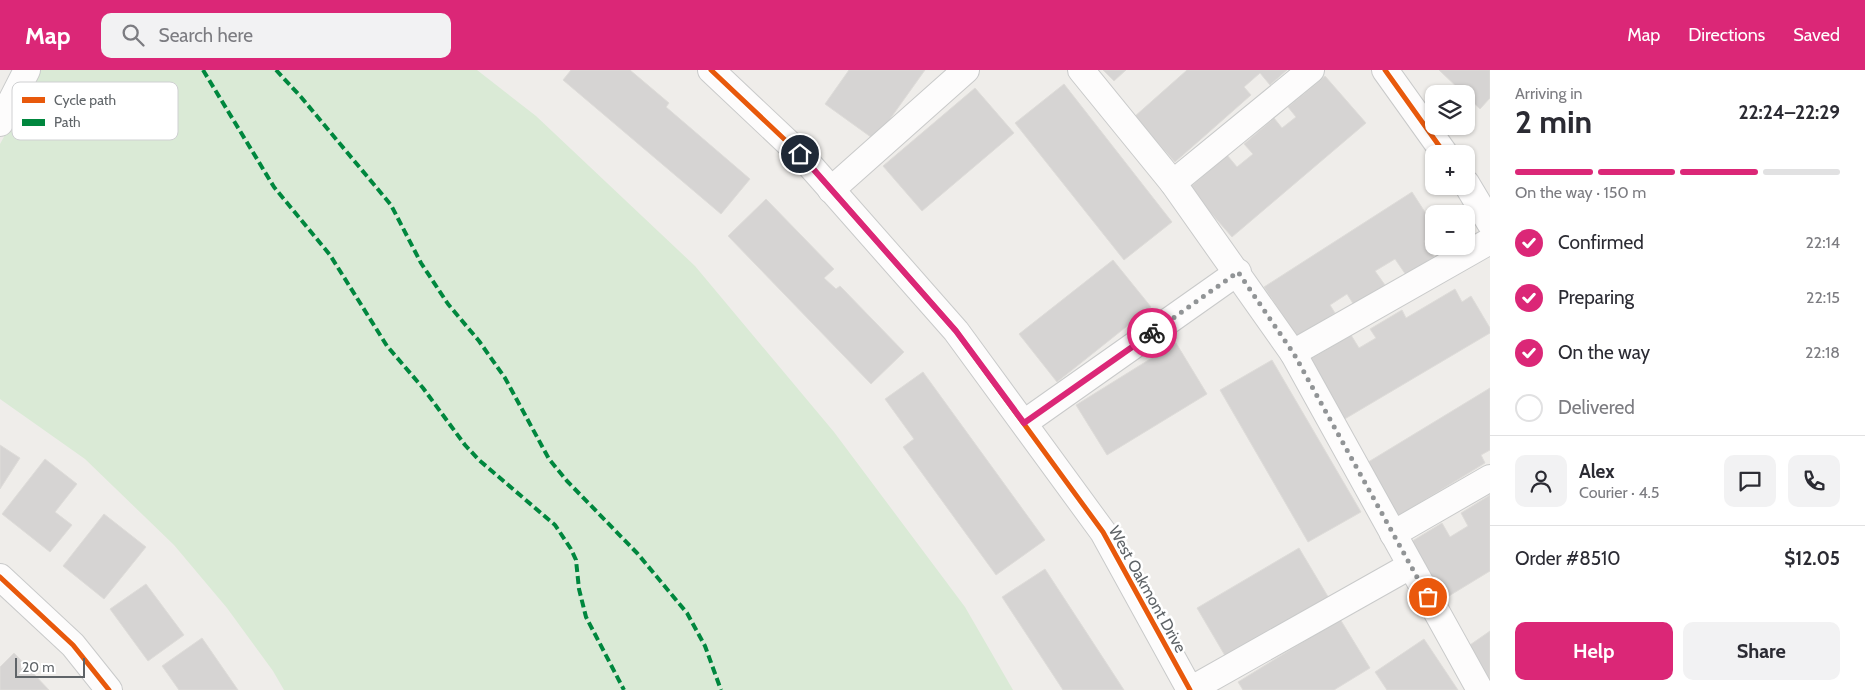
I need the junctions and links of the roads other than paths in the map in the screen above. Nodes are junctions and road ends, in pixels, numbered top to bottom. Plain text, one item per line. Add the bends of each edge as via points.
1 (27, 70) edge
2 (711, 70) edge
3 (966, 70) edge
4 (1081, 70) edge
5 (1311, 70) edge
6 (1393, 73) edge
7 (17, 82) edge
8 (6, 95) edge
9 (0, 123) edge
10 (1439, 145) edge
11 (1173, 183) junction
12 (831, 190) junction
13 (1473, 195) edge
14 (1490, 223) edge
15 (1490, 241) edge
16 (1238, 272) junction
17 (1294, 354) junction
18 (1024, 423) junction
19 (1490, 478) edge
20 (1392, 534) junction
21 (1410, 566) junction
22 (0, 577) edge
23 (109, 690) edge
24 (1190, 690) edge
25 (1480, 690) edge

1 - 7 street
2 - 12 street, West Oakmont Drive via 800,154
3 - 12 street
4 - 11 street
5 - 11 street
6 - 10 street
8 - 9 street
11 - 16 street
12 - 18 street, West Oakmont Drive via 956,331
13 - 14 street
15 - 17 street
16 - 17 street
16 - 18 street
17 - 20 street
18 - 24 street, West Oakmont Drive via 1103,532
19 - 20 street
20 - 21 street
21 - 24 street
21 - 25 street
22 - 23 street via 73,645

